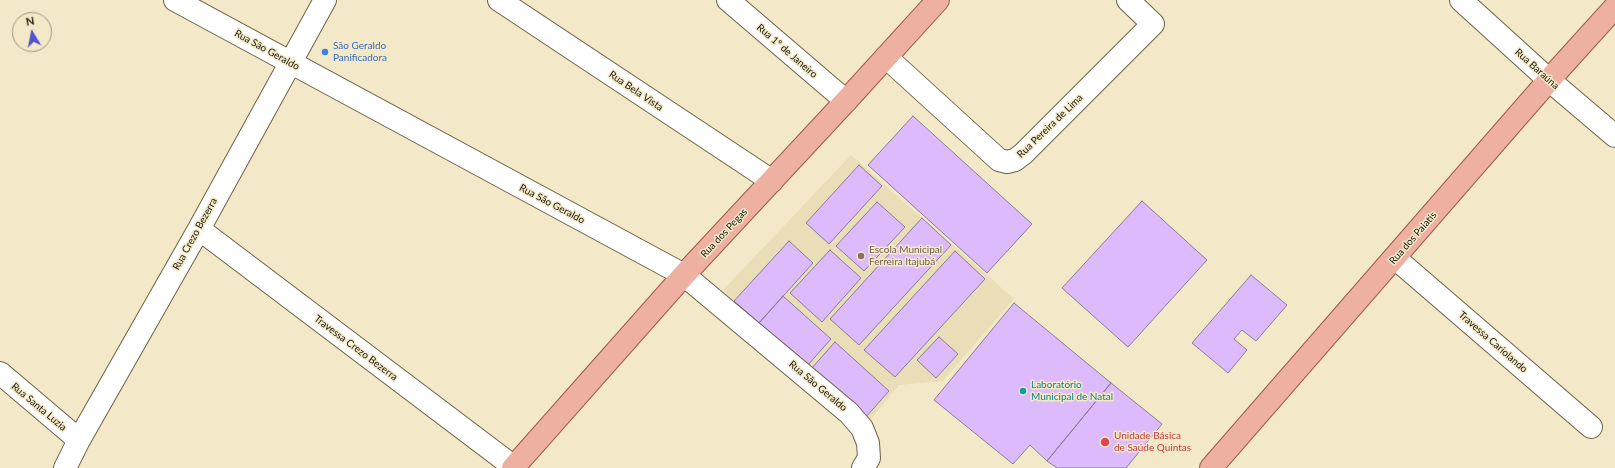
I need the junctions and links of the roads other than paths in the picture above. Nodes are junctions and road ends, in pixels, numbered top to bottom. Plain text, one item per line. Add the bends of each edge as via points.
1 (175, 0) edge
2 (325, 0) edge
3 (499, 0) edge
4 (728, 0) edge
5 (938, 0) edge
6 (1128, 0) edge
7 (1461, 0) edge
8 (1615, 7) edge
9 (886, 58) junction
10 (290, 63) junction
11 (1549, 80) junction
12 (846, 101) junction
13 (1615, 136) edge
14 (772, 181) junction
15 (199, 229) junction
16 (1395, 258) junction
17 (684, 275) junction
18 (0, 373) edge
19 (1591, 427) dead end
20 (79, 440) junction
21 (65, 468) edge
22 (514, 468) edge
23 (863, 468) edge
24 (1212, 468) edge

1 - 10 street, Rua São Geraldo
2 - 10 street, Rua Crezo Bezerra
3 - 14 street, Rua Bela Vista
4 - 12 street, Rua 1º de Janeiro
5 - 9 main road, Rua dos Pegas
6 - 9 street, Rua Pereira de Lima via 1153,24 1023,154 1007,162 999,160
7 - 11 street, Rua Baraúna
8 - 11 main road, Rua dos Paiatis
9 - 12 main road, Rua dos Pegas
10 - 15 street, Rua Crezo Bezerra
10 - 17 street, Rua São Geraldo
11 - 13 street, Rua Baraúna
11 - 16 main road, Rua dos Paiatis
12 - 14 main road, Rua dos Pegas
14 - 17 main road, Rua dos Pegas
15 - 20 street, Rua Crezo Bezerra
15 - 22 street, Travessa Crezo Bezerra
16 - 19 street, Travessa Cariolando
16 - 24 main road, Rua dos Paiatis
17 - 22 main road, Rua dos Pegas
17 - 23 street, Rua São Geraldo via 849,413 862,428 868,443 869,458
18 - 20 street, Rua Santa Luzia
20 - 21 street, Rua Crezo Bezerra

